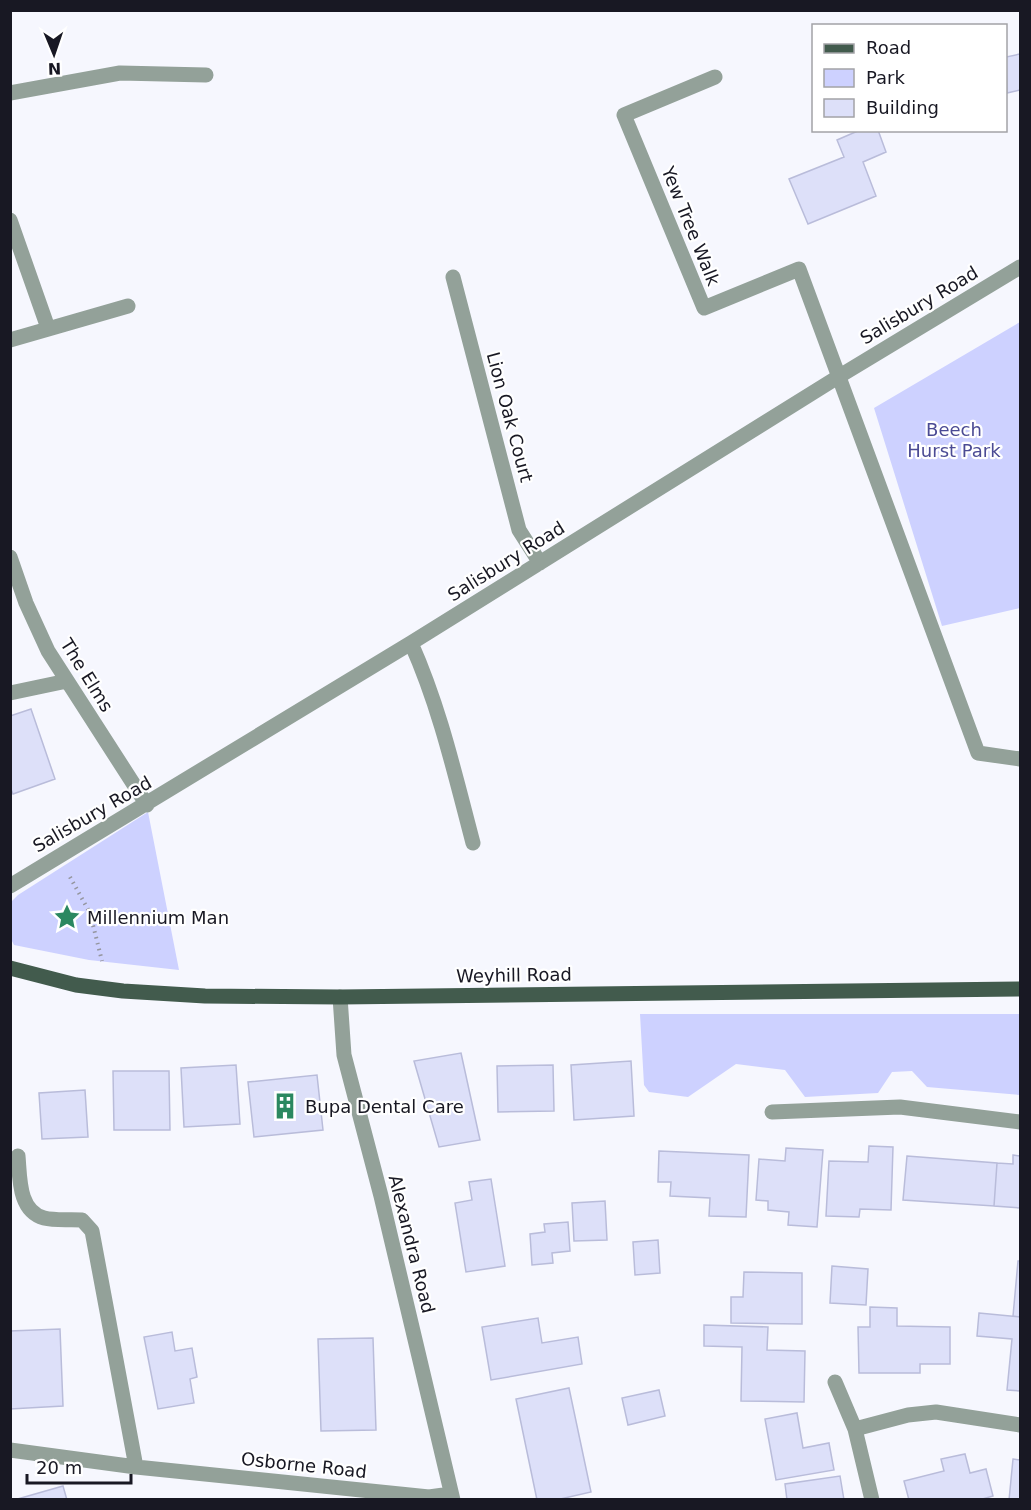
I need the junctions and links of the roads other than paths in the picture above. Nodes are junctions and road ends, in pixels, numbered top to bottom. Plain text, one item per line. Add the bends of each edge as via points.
1 (206, 75) dead end
2 (715, 77) dead end
3 (10, 93) edge
4 (10, 220) edge
5 (1020, 267) edge
6 (453, 277) dead end
7 (128, 306) dead end
8 (48, 328) junction
9 (10, 340) edge
10 (838, 377) junction
11 (10, 557) edge
12 (540, 563) junction
13 (411, 643) junction
14 (67, 681) junction
15 (10, 693) edge
16 (1020, 759) edge
17 (147, 805) junction
18 (473, 843) dead end
19 (10, 886) edge
20 (10, 968) edge
21 (1020, 989) edge
22 (340, 997) junction
23 (772, 1112) dead end
24 (1020, 1122) edge
25 (18, 1156) dead end
26 (835, 1382) dead end
27 (1020, 1425) edge
28 (855, 1429) junction
29 (10, 1450) edge
30 (135, 1467) junction
31 (452, 1497) edge
32 (872, 1500) edge

1 - 3 street via 120,73
2 - 10 street, Yew Tree Walk via 624,115 704,308 799,269
4 - 8 street
5 - 10 street, Salisbury Road
6 - 12 street, Lion Oak Court via 519,530
7 - 8 street
8 - 9 street
10 - 12 street, Salisbury Road
10 - 16 street via 978,753
11 - 14 street, The Elms via 36,627
12 - 13 street, Salisbury Road
13 - 17 street, Salisbury Road
13 - 18 street via 444,731
14 - 15 street
14 - 17 street, The Elms
17 - 19 street, Salisbury Road
20 - 22 main road, Weyhill Road via 44,978 123,991
21 - 22 main road, Weyhill Road
22 - 31 street, Alexandra Road via 344,1055
23 - 24 street via 900,1107
25 - 30 street via 22,1194 29,1209 41,1218 82,1220 92,1232
26 - 28 street
27 - 28 street via 936,1412
28 - 32 street
29 - 30 street, Osborne Road
30 - 31 street, Osborne Road

